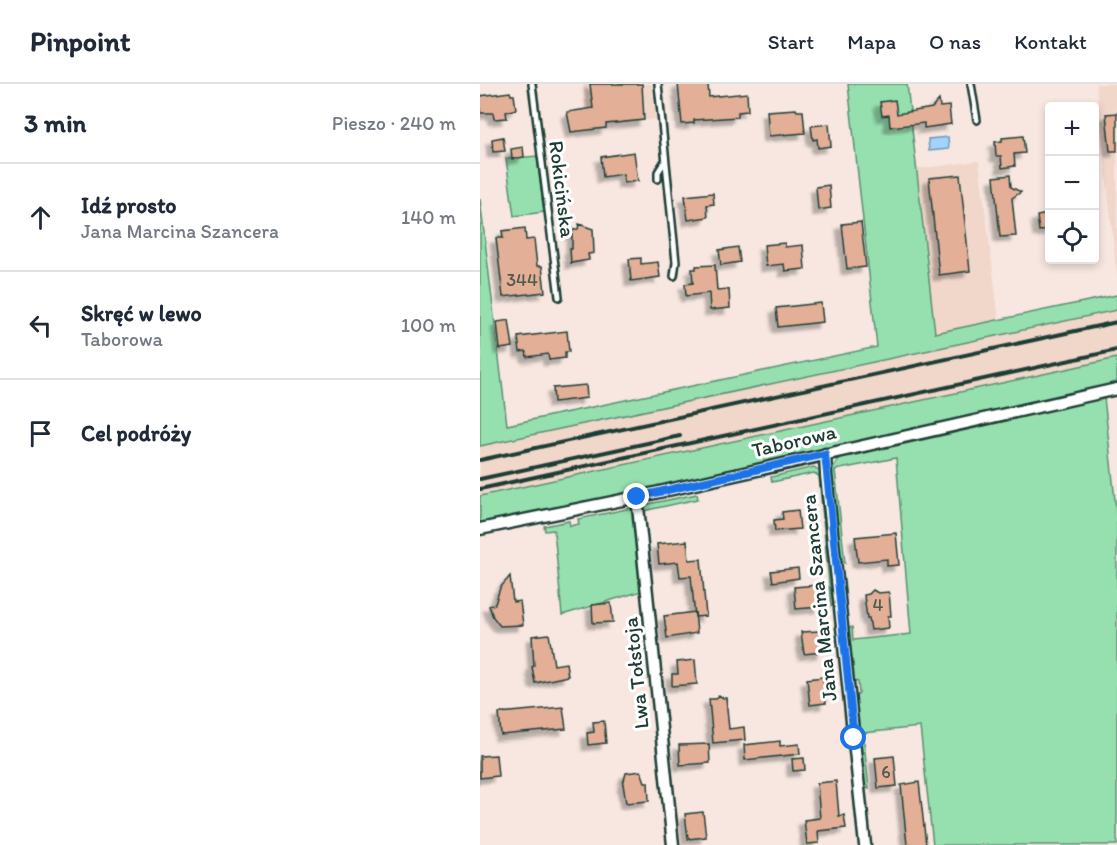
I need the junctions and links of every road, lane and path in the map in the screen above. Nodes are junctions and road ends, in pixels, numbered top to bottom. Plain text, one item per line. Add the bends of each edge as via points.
1 (532, 84) edge
2 (658, 84) edge
3 (971, 84) edge
4 (977, 120) dead end
5 (665, 159) junction
6 (658, 179) dead end
7 (674, 276) dead end
8 (559, 297) dead end
9 (1117, 389) edge
10 (825, 454) junction
11 (637, 497) junction
12 (480, 529) edge
13 (673, 845) edge
14 (865, 845) edge

1 - 8 lane, Rokicińska
2 - 5 lane
3 - 4 lane
5 - 6 lane
5 - 7 lane via 676,262
9 - 10 street, Taborowa
10 - 11 street, Taborowa
10 - 14 street, Jana Marcina Szancera
11 - 12 street, Taborowa
11 - 13 street, Lwa Tołstoja

